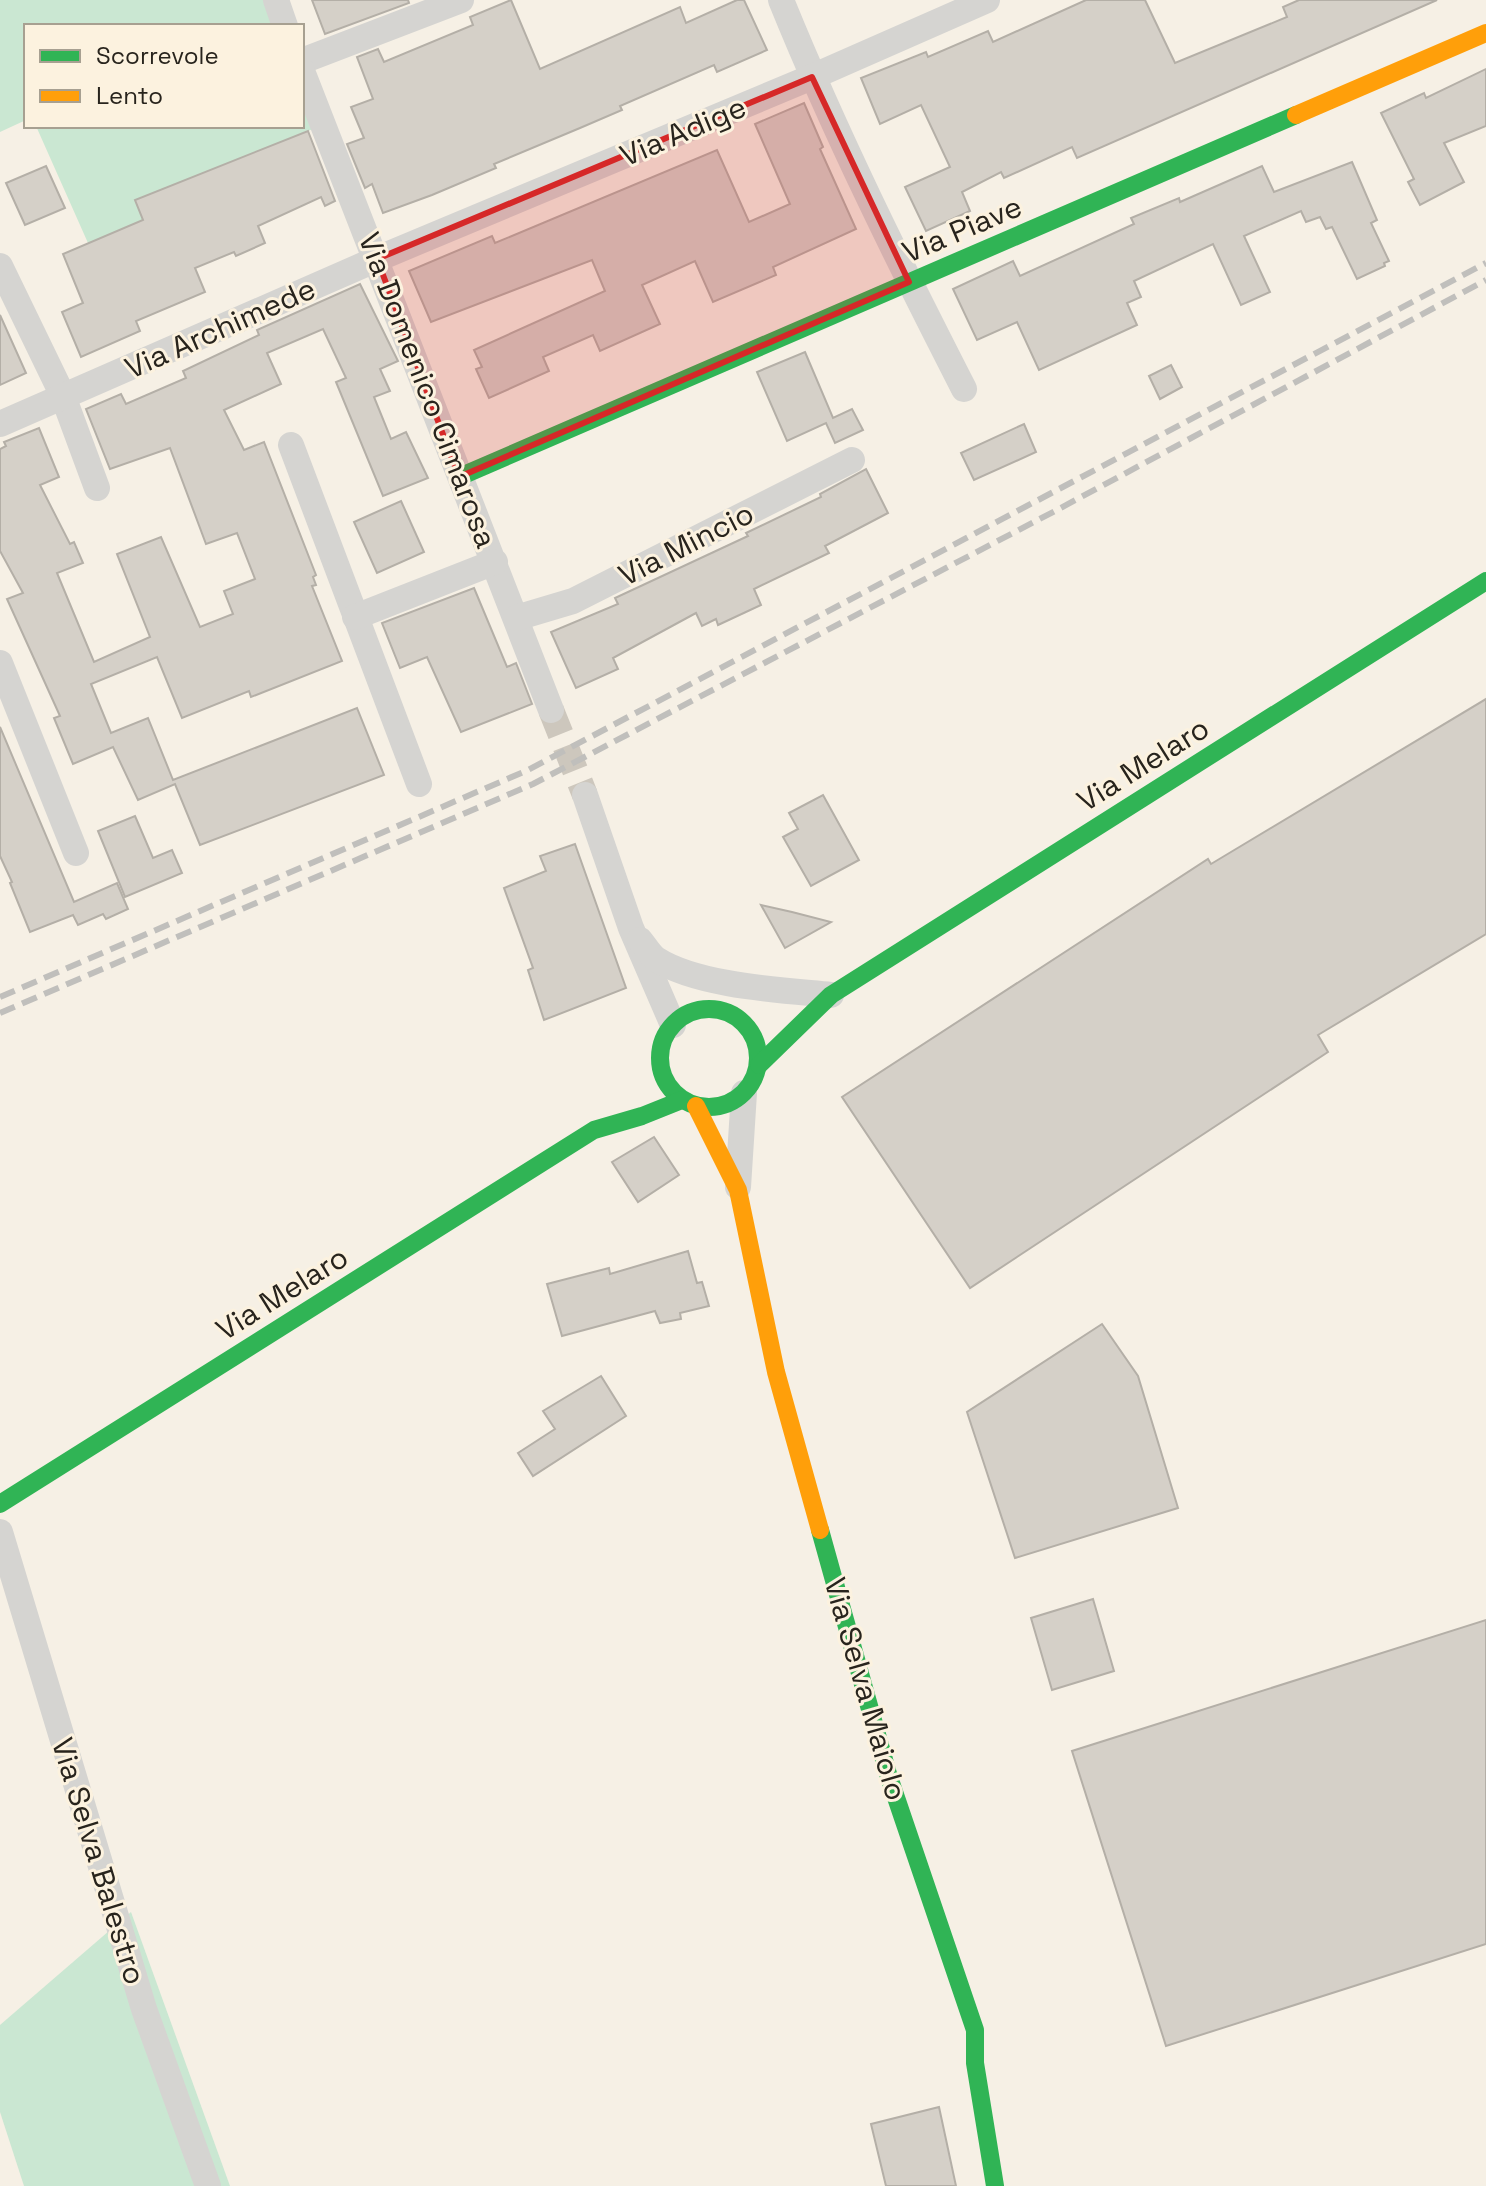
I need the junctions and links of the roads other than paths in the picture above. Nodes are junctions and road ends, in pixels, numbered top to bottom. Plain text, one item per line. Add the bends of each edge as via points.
1 (276, 0) edge
2 (461, 0) edge
3 (781, 0) edge
4 (987, 0) edge
5 (284, 24) edge
6 (1486, 33) edge
7 (304, 60) edge
8 (304, 76) edge
9 (812, 77) junction
10 (377, 259) junction
11 (0, 266) edge
12 (909, 282) junction
13 (964, 389) dead end
14 (63, 396) junction
15 (0, 424) edge
16 (291, 445) dead end
17 (852, 460) dead end
18 (459, 477) junction
19 (97, 488) dead end
20 (495, 562) junction
21 (1486, 581) edge
22 (355, 617) junction
23 (516, 618) junction
24 (0, 663) edge
25 (551, 710) tunnel mouth
26 (419, 784) dead end
27 (585, 795) tunnel mouth
28 (76, 853) dead end
29 (631, 928) junction
30 (831, 995) junction
31 (787, 1007) dead end
32 (717, 1010) junction
33 (759, 1011) dead end
34 (673, 1025) junction
35 (759, 1065) junction
36 (744, 1093) junction
37 (618, 1103) dead end
38 (689, 1103) junction
39 (594, 1130) junction
40 (738, 1190) junction
41 (0, 1504) edge
42 (0, 1532) edge
43 (208, 2186) edge
44 (995, 2186) edge

1 - 5 street
2 - 7 street
3 - 9 street
4 - 9 street, Via Adige
6 - 12 street, Via Piave
8 - 10 street, Via Domenico Cimarosa
9 - 10 street, Via Adige
9 - 12 street
10 - 14 street, Via Archimede
10 - 18 street, Via Domenico Cimarosa
11 - 14 street
12 - 13 street
12 - 18 street, Via Piave
14 - 15 street, Via Archimede
14 - 19 street
16 - 22 street
17 - 23 street, Via Mincio via 573,601
18 - 20 street, Via Domenico Cimarosa
20 - 22 street
20 - 23 street, Via Domenico Cimarosa
21 - 30 street, Via Melaro
22 - 26 street
23 - 25 street, Via Domenico Cimarosa
24 - 28 street
27 - 29 street
29 - 30 street via 654,958 691,975
29 - 34 street
30 - 31 street, Via Melaro
30 - 35 street, Via Melaro
32 - 33 street
32 - 34 street via 686,1015
32 - 35 street via 744,1023 753,1035
34 - 38 street via 654,1068
35 - 36 street, Via Melaro
36 - 38 street, Via Melaro via 722,1106
36 - 40 street, Via Selva Maiolo
37 - 39 street, Via Melaro
38 - 39 street, Via Melaro
38 - 40 street, Via Selva Maiolo
39 - 41 street, Via Melaro
40 - 44 street, Via Selva Maiolo via 776,1372 888,1774 975,2030 975,2063
42 - 43 street, Via Selva Balestro via 144,2009

